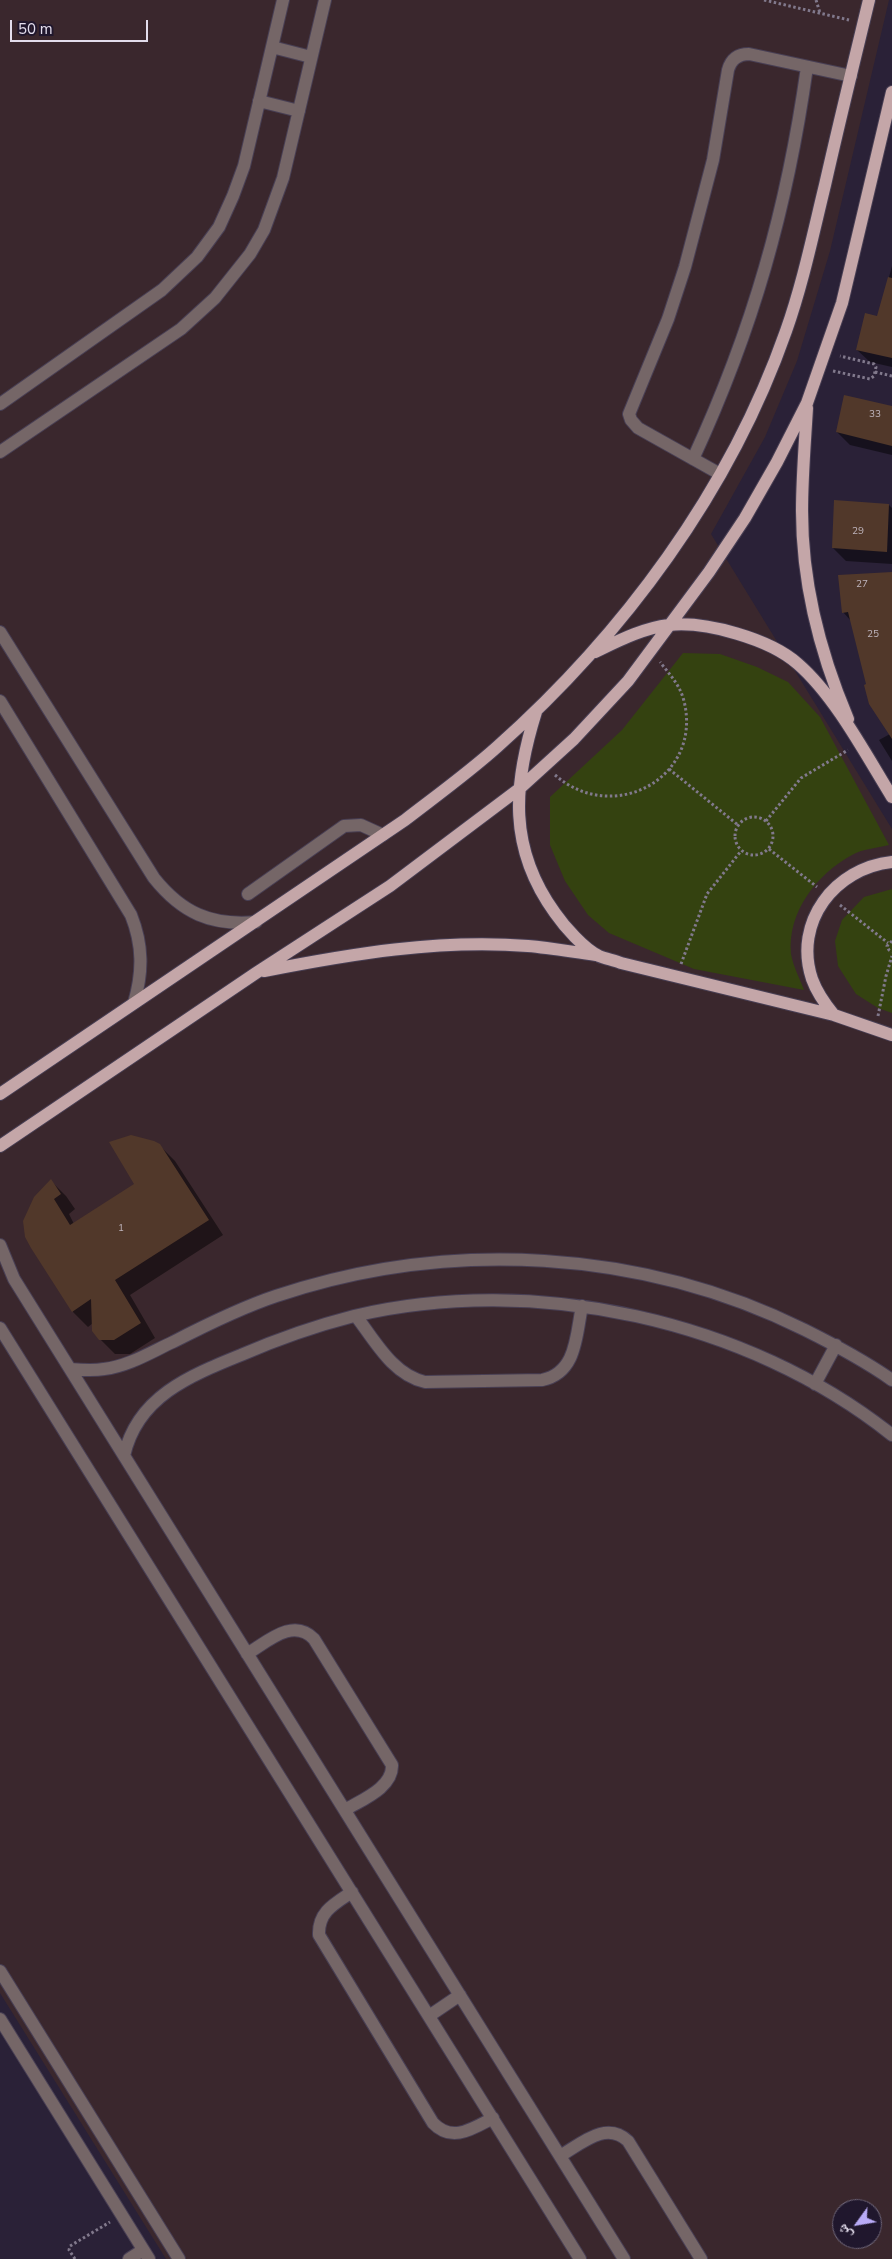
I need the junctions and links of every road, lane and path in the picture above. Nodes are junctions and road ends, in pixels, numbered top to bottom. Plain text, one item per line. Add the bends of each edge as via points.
1 (283, 0) edge
2 (325, 0) edge
3 (764, 0) edge
4 (816, 0) edge
5 (868, 0) edge
6 (820, 13) junction
7 (863, 24) junction
8 (272, 47) junction
9 (312, 57) junction
10 (807, 67) junction
11 (851, 76) junction
12 (892, 92) edge
13 (259, 101) junction
14 (299, 110) junction
15 (826, 352) junction
16 (820, 369) junction
17 (874, 372) junction
18 (892, 376) edge
19 (807, 403) junction
20 (0, 404) edge
21 (0, 452) edge
22 (693, 459) junction
23 (720, 474) junction
24 (670, 625) junction
25 (0, 632) edge
26 (652, 650) junction
27 (592, 654) junction
28 (0, 701) edge
29 (537, 710) junction
30 (859, 744) junction
31 (545, 766) junction
32 (669, 769) junction
33 (519, 789) junction
34 (892, 797) edge
35 (766, 820) junction
36 (738, 825) junction
37 (383, 835) junction
38 (769, 849) junction
39 (741, 851) junction
40 (892, 862) edge
41 (248, 894) dead end
42 (827, 895) junction
43 (256, 922) junction
44 (890, 942) edge
45 (892, 952) edge
46 (597, 955) junction
47 (892, 956) edge
48 (256, 973) junction
49 (676, 976) junction
50 (134, 1003) junction
51 (834, 1015) junction
52 (876, 1028) junction
53 (892, 1035) edge
54 (0, 1094) edge
55 (0, 1146) edge
56 (0, 1245) edge
57 (582, 1306) junction
58 (356, 1316) junction
59 (0, 1328) edge
60 (836, 1346) junction
61 (70, 1369) junction
62 (892, 1380) edge
63 (815, 1384) junction
64 (892, 1435) edge
65 (124, 1456) junction
66 (247, 1654) junction
67 (345, 1810) junction
68 (352, 1892) junction
69 (0, 1971) edge
70 (5, 1990) edge
71 (460, 1995) junction
72 (429, 2016) junction
73 (0, 2019) edge
74 (493, 2118) junction
75 (560, 2156) junction
76 (122, 2215) junction
77 (146, 2255) edge
78 (75, 2259) edge
79 (129, 2259) edge
80 (179, 2259) edge
81 (580, 2259) edge
82 (624, 2259) edge
83 (701, 2259) edge

1 - 8 street
2 - 9 street
3 - 6 path
4 - 6 path
5 - 7 main road
6 - 7 path
7 - 11 main road
8 - 9 street
8 - 13 street
9 - 14 street
10 - 11 street
10 - 22 street via 789,176 760,290 720,401
10 - 22 street via 743,54 733,60 728,70 713,160 685,266 629,414 638,428
11 - 23 main road via 792,314 748,423
12 - 15 main road via 842,303
13 - 14 street
13 - 20 street via 244,166 233,196 219,227 197,257 162,290
14 - 21 street via 284,178 264,230 215,298 163,343
15 - 16 main road
15 - 17 path via 874,364
16 - 17 path via 870,379
16 - 19 main road
17 - 18 path
19 - 24 main road via 745,518
19 - 30 main road via 802,512 810,596 822,645
22 - 23 street
23 - 27 main road via 672,551
24 - 26 main road
24 - 27 main road via 639,632
24 - 30 main road via 744,635 776,649 797,663 814,681
25 - 43 street via 164,891 177,903 206,918 223,922
26 - 31 main road via 601,711
26 - 32 path via 679,687 686,714 683,743
27 - 29 main road
28 - 50 street via 131,915 138,932 142,968
29 - 33 main road
29 - 37 main road via 466,772
30 - 34 main road
30 - 35 path via 801,778
31 - 32 path via 582,792 610,797 650,786
31 - 33 main road
32 - 36 path
33 - 46 main road via 522,843 530,870 558,917
33 - 48 main road via 390,886
35 - 36 path via 752,817
35 - 38 path via 774,834
36 - 39 path via 735,838
37 - 41 street via 361,825 344,826
37 - 43 main road
38 - 39 path via 756,856
38 - 42 path
39 - 49 path via 707,894
40 - 42 main road via 859,870
42 - 44 path
42 - 51 main road via 809,935 808,956 820,998
43 - 50 main road
44 - 45 path via 887,948
46 - 48 main road via 529,946 432,945 336,957
46 - 49 main road
47 - 52 path
48 - 55 main road
49 - 51 main road
50 - 54 main road
51 - 52 main road
52 - 53 main road
56 - 61 street via 14,1280
57 - 58 street via 506,1300 430,1303
57 - 58 street via 567,1366 552,1378 542,1380 416,1380 391,1362
57 - 63 street via 663,1322 697,1333 741,1348
58 - 65 street via 290,1334 167,1391 143,1413 127,1441
59 - 68 street
60 - 61 street via 779,1317 719,1294 656,1276 538,1260 465,1259 401,1266 338,1278 276,1296 122,1365 105,1369
60 - 62 street
60 - 63 street
61 - 65 street
63 - 64 street
65 - 66 street
66 - 67 street
66 - 67 street via 295,1629 309,1633 324,1655 392,1765 387,1783
67 - 71 street
68 - 72 street
68 - 74 street via 326,1909 319,1935 433,2122 439,2129 455,2134 464,2133
69 - 70 street
70 - 80 street
71 - 72 street
71 - 75 street
72 - 74 street
73 - 76 street
74 - 81 street
75 - 82 street
75 - 83 street via 601,2132 616,2132 623,2136
76 - 77 street
76 - 78 path via 70,2246
77 - 79 street

